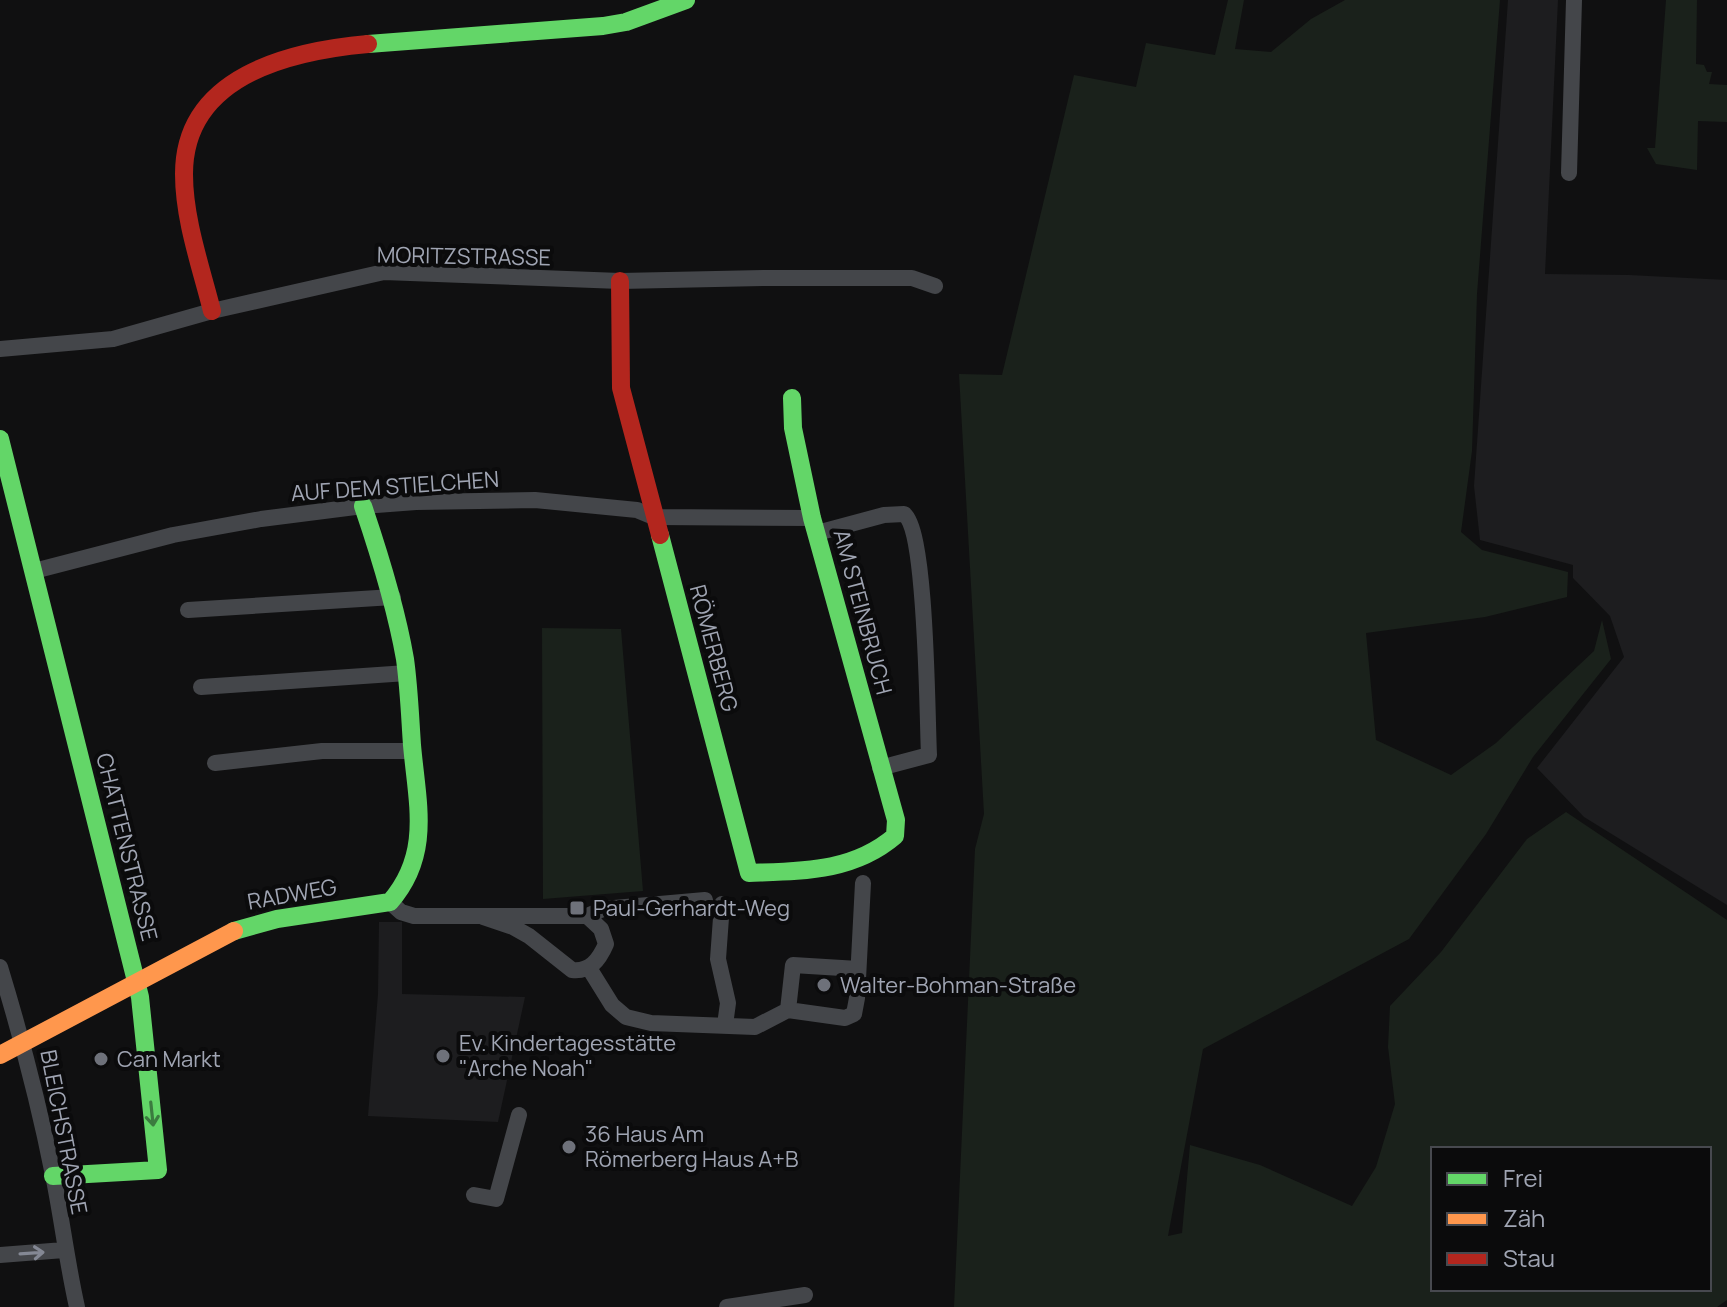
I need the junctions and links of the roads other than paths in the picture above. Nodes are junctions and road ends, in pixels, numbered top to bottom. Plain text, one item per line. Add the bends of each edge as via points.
1 (686, 0) edge
2 (1574, 0) edge
3 (1569, 173) dead end
4 (620, 281) junction
5 (935, 286) dead end
6 (212, 311) junction
7 (0, 349) edge
8 (792, 398) dead end
9 (0, 439) edge
10 (363, 506) junction
11 (654, 517) junction
12 (815, 526) junction
13 (34, 571) junction
14 (393, 597) junction
15 (188, 610) dead end
16 (407, 673) junction
17 (201, 687) dead end
18 (413, 751) junction
19 (215, 763) dead end
20 (880, 768) junction
21 (895, 836) joint
22 (863, 883) dead end
23 (390, 902) junction
24 (590, 914) junction
25 (483, 917) junction
26 (0, 967) edge
27 (589, 968) junction
28 (858, 969) junction
29 (134, 981) junction
30 (788, 1010) junction
31 (725, 1025) junction
32 (24, 1044) junction
33 (0, 1055) edge
34 (519, 1115) dead end
35 (53, 1176) junction
36 (474, 1195) dead end
37 (64, 1250) junction
38 (0, 1255) edge
39 (805, 1295) dead end
40 (77, 1307) edge
41 (727, 1307) edge

1 - 6 street via 603,26 323,48 247,72 212,102 185,154 185,189
2 - 3 street
4 - 5 street, MORITZSTRASSE via 912,278
4 - 6 street, MORITZSTRASSE via 384,272
4 - 11 street, RÖMERBERG via 621,388
6 - 7 street, MORITZSTRASSE via 113,339
8 - 12 street, AM STEINBRUCH via 793,428
9 - 13 street, CHATTENSTRASSE
10 - 11 street, AUF DEM STIELCHEN via 535,500 637,510
10 - 13 street, AUF DEM STIELCHEN via 173,535
10 - 14 street
11 - 12 street, AUF DEM STIELCHEN
11 - 21 street, RÖMERBERG via 749,873 848,865 884,848
12 - 20 street, AM STEINBRUCH
12 - 20 street, AUF DEM STIELCHEN via 884,515 904,514 910,519 919,556 929,755
13 - 29 street, CHATTENSTRASSE
14 - 15 street
14 - 16 street
16 - 17 street
16 - 18 street
18 - 19 street via 322,751
18 - 23 street via 419,792 416,859 408,881
20 - 21 street, AM STEINBRUCH via 896,820
22 - 28 street
23 - 25 street via 414,916
23 - 29 street, RADWEG via 242,927
24 - 25 street
24 - 27 street via 606,944
24 - 31 street via 714,902 728,1003
25 - 27 street via 529,936 572,970
26 - 32 street, BLEICHSTRASSE
27 - 31 street via 626,1017
28 - 30 street via 793,965
28 - 30 street via 854,1014 845,1018
29 - 32 street, RADWEG
29 -> 35 street, CHATTENSTRASSE via 158,1170
30 - 31 street via 755,1027
32 - 33 street, RADWEG
32 - 35 street, BLEICHSTRASSE
34 - 36 street via 496,1199
35 - 37 street, BLEICHSTRASSE
38 -> 37 street
37 - 40 street, BLEICHSTRASSE
39 - 41 street

